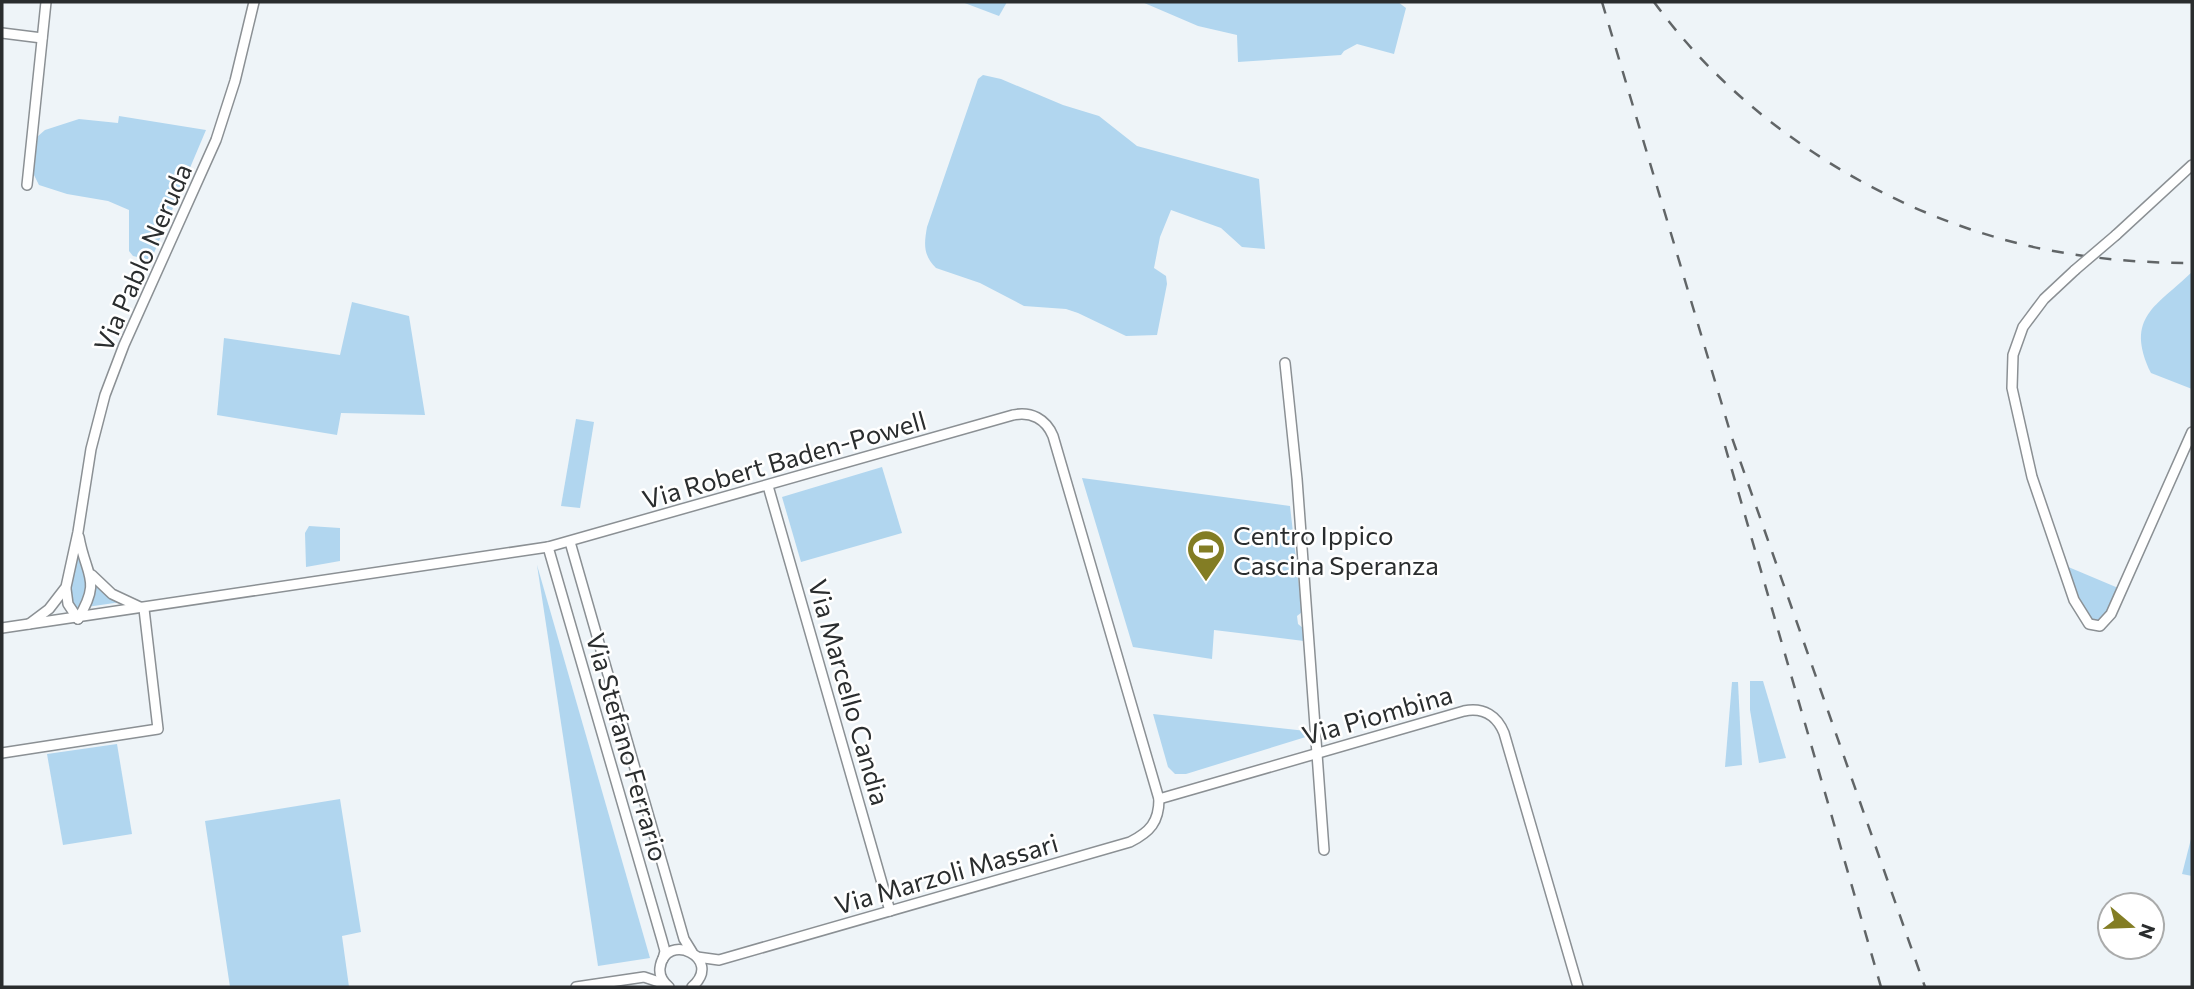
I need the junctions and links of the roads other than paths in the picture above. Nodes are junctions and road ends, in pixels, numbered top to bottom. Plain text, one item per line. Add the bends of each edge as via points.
1 (46, 2) edge
2 (254, 2) edge
3 (2, 33) edge
4 (42, 38) junction
5 (2192, 165) edge
6 (27, 185) dead end
7 (1285, 363) dead end
8 (2192, 432) edge
9 (768, 486) junction
10 (78, 532) junction
11 (570, 542) junction
12 (548, 547) junction
13 (92, 575) junction
14 (66, 587) junction
15 (144, 609) junction
16 (78, 619) junction
17 (27, 625) junction
18 (2, 628) edge
19 (2, 753) edge
20 (1318, 753) junction
21 (1159, 799) junction
22 (1325, 850) dead end
23 (890, 911) junction
24 (694, 954) junction
25 (719, 960) junction
26 (662, 962) junction
27 (644, 977) junction
28 (698, 983) edge
29 (667, 985) edge
30 (576, 987) edge
31 (1578, 987) edge

1 - 4 street
2 - 10 street, Via Pablo Neruda via 216,140 105,395
3 - 4 street
4 - 6 street
5 - 8 street, bridge via 2044,299 2023,327 2013,355 2012,388 2032,477 2074,600 2089,624 2100,626 2111,614
7 - 20 street
9 - 11 street, Via Robert Baden-Powell
9 - 21 street, Via Robert Baden-Powell via 1013,415 1029,414 1044,421 1059,454
9 - 23 street, Via Marcello Candia
10 - 13 street
10 - 14 street, Via Pablo Neruda
11 - 12 street, Via Robert Baden-Powell
11 - 24 street, Via Stefano Ferrario via 682,934
12 - 15 street, Via Robert Baden-Powell
12 - 26 street, Via Stefano Ferrario via 662,940
13 - 15 street via 112,594
13 - 16 street via 89,599
14 - 16 street via 68,604
14 - 17 street via 49,609
15 - 16 street, Via Robert Baden-Powell
15 - 19 street via 158,729
16 - 17 street, Via Robert Baden-Powell
17 - 18 street, Via Robert Baden-Powell
20 - 21 street, Via Piombina
20 - 22 street
20 - 31 street, Via Piombina via 1468,710 1493,716 1504,733
21 - 23 street, Via Marzoli Massari via 1150,831 1130,842
23 - 25 street, Via Marzoli Massari
24 - 25 street, Via Marzoli Massari
24 - 26 street via 673,951
24 - 28 street, Via Stefano Ferrario via 702,969
25 - 28 street, Via Marzoli Massari
26 - 27 street
26 - 29 street, Via Stefano Ferrario via 661,978
27 - 29 street
27 - 30 street

